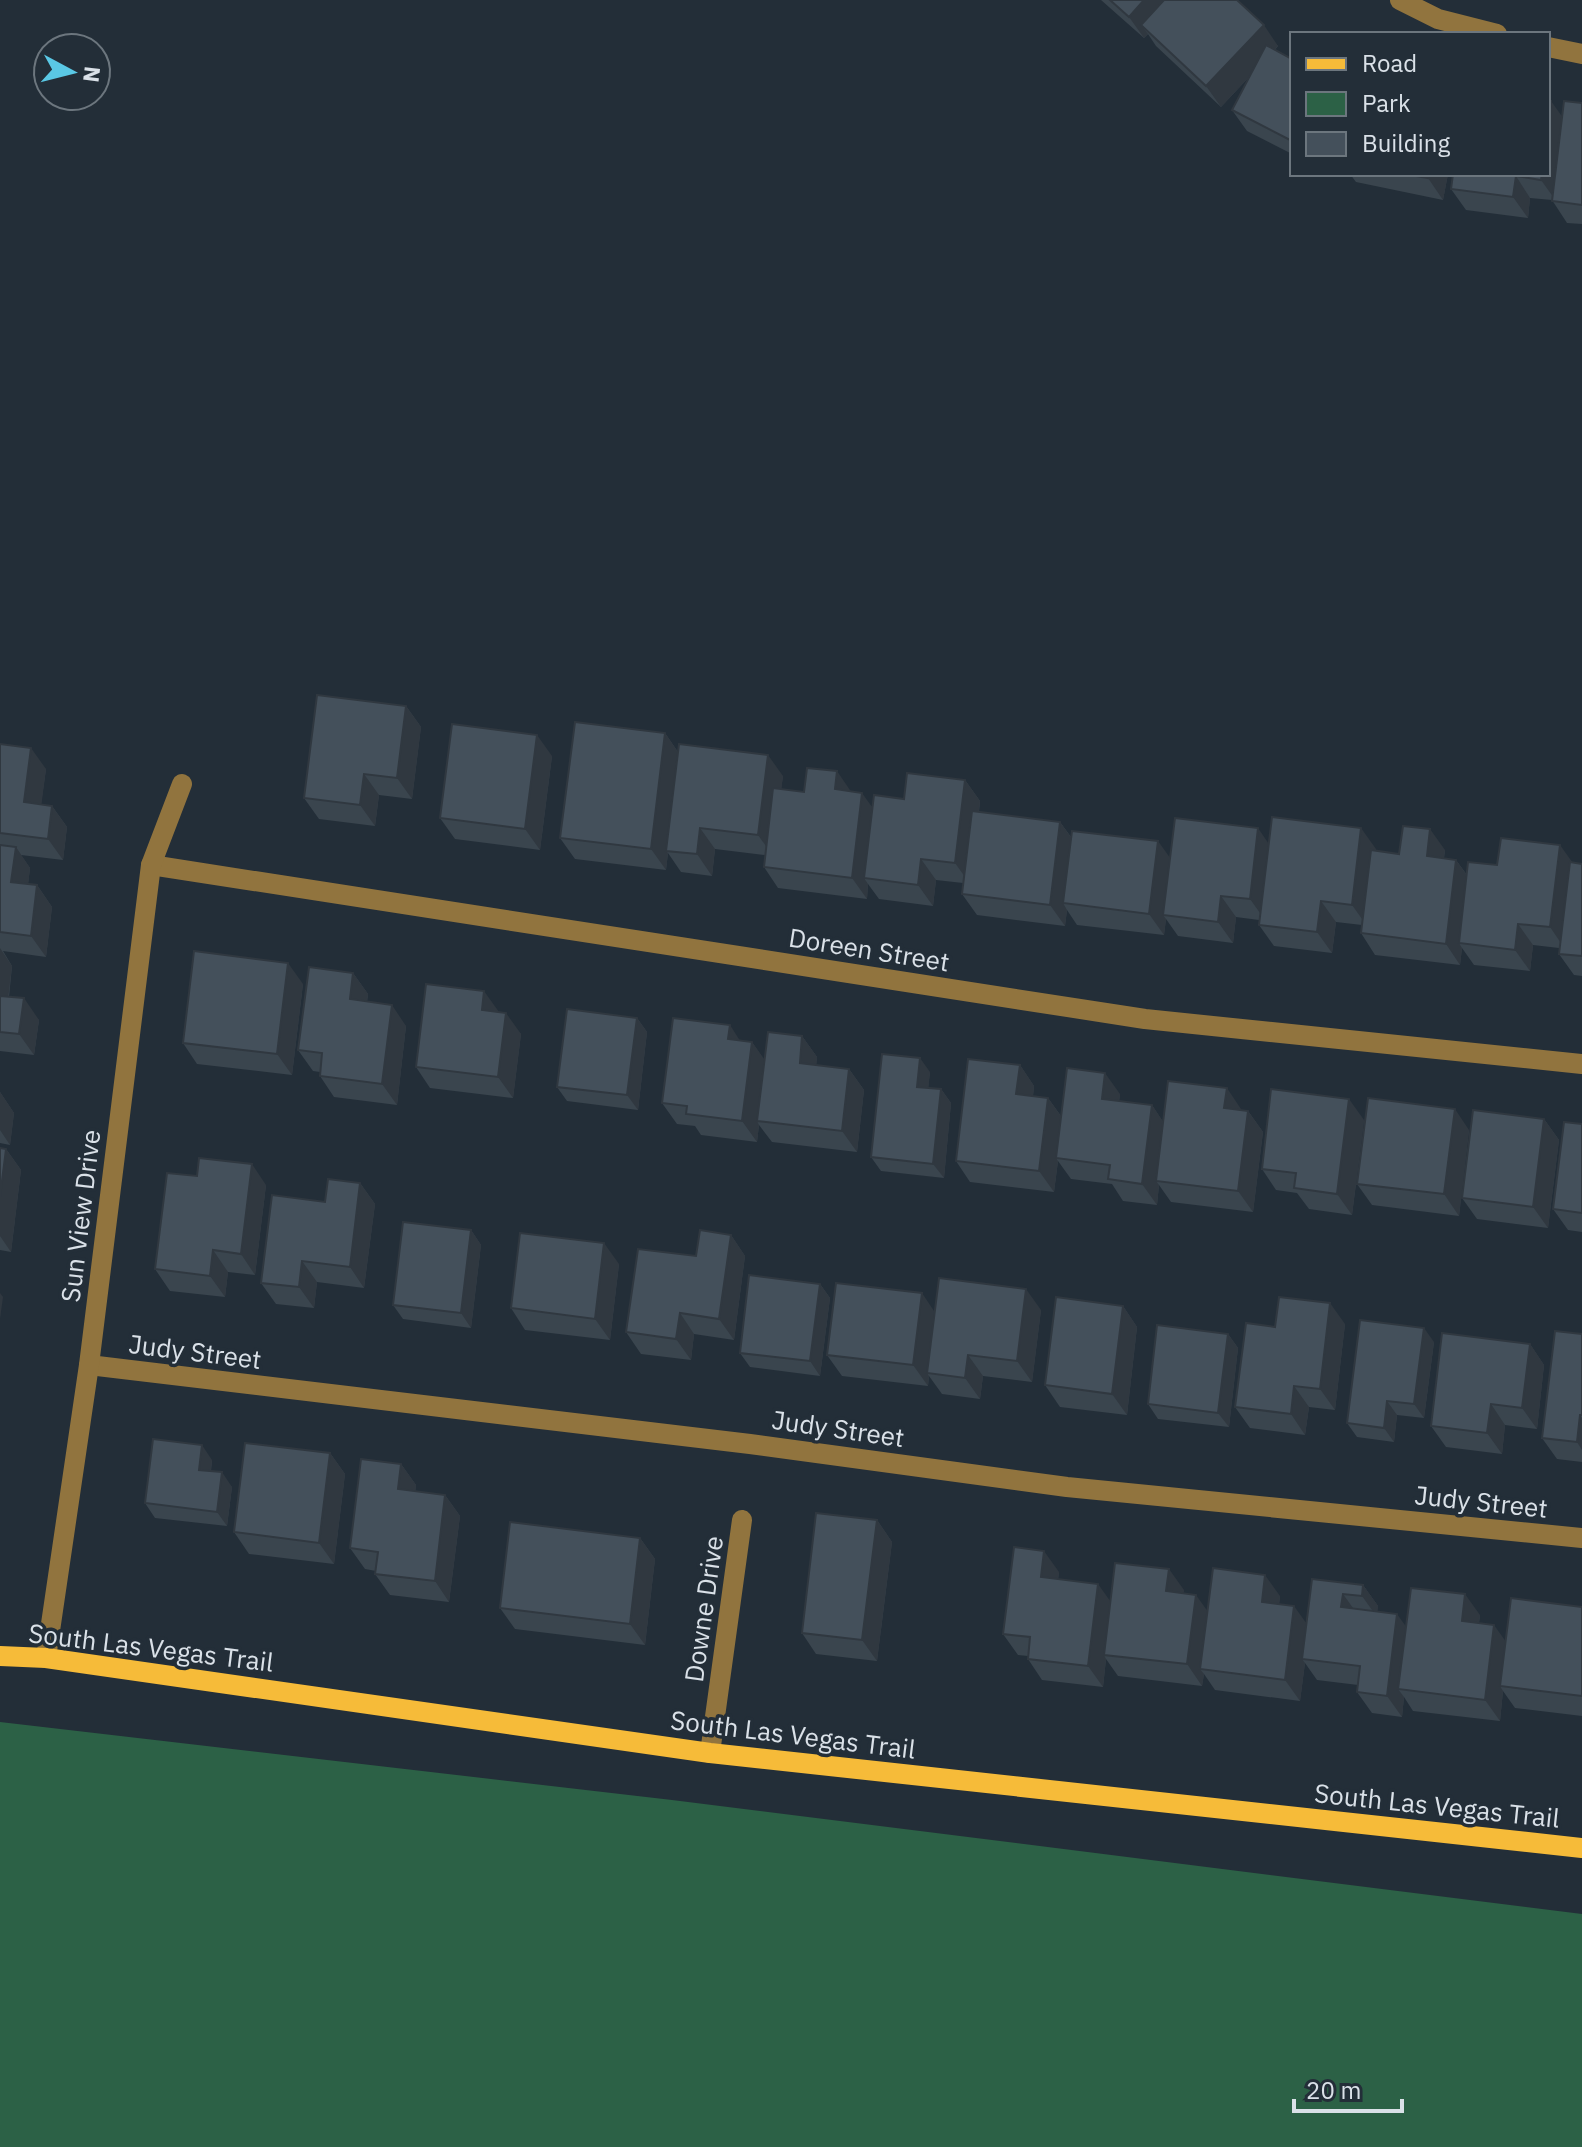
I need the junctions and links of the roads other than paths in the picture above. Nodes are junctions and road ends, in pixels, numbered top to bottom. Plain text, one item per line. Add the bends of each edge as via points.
1 (1400, 0) edge
2 (1489, 32) edge
3 (1550, 47) edge
4 (1582, 54) edge
5 (182, 784) dead end
6 (151, 865) junction
7 (1582, 1064) edge
8 (89, 1365) junction
9 (742, 1520) dead end
10 (1582, 1538) edge
11 (0, 1656) edge
12 (46, 1658) junction
13 (710, 1753) junction
14 (1582, 1848) edge

1 - 2 street via 1438,19
3 - 4 street
5 - 6 street, Sun View Drive
6 - 7 street, Doreen Street via 1145,1019
6 - 8 street, Sun View Drive
8 - 10 street, Judy Street via 1067,1487
8 - 12 street, Sun View Drive
9 - 13 street, Downe Drive
11 - 12 main road, South Las Vegas Trail
12 - 13 main road, South Las Vegas Trail
13 - 14 main road, South Las Vegas Trail

